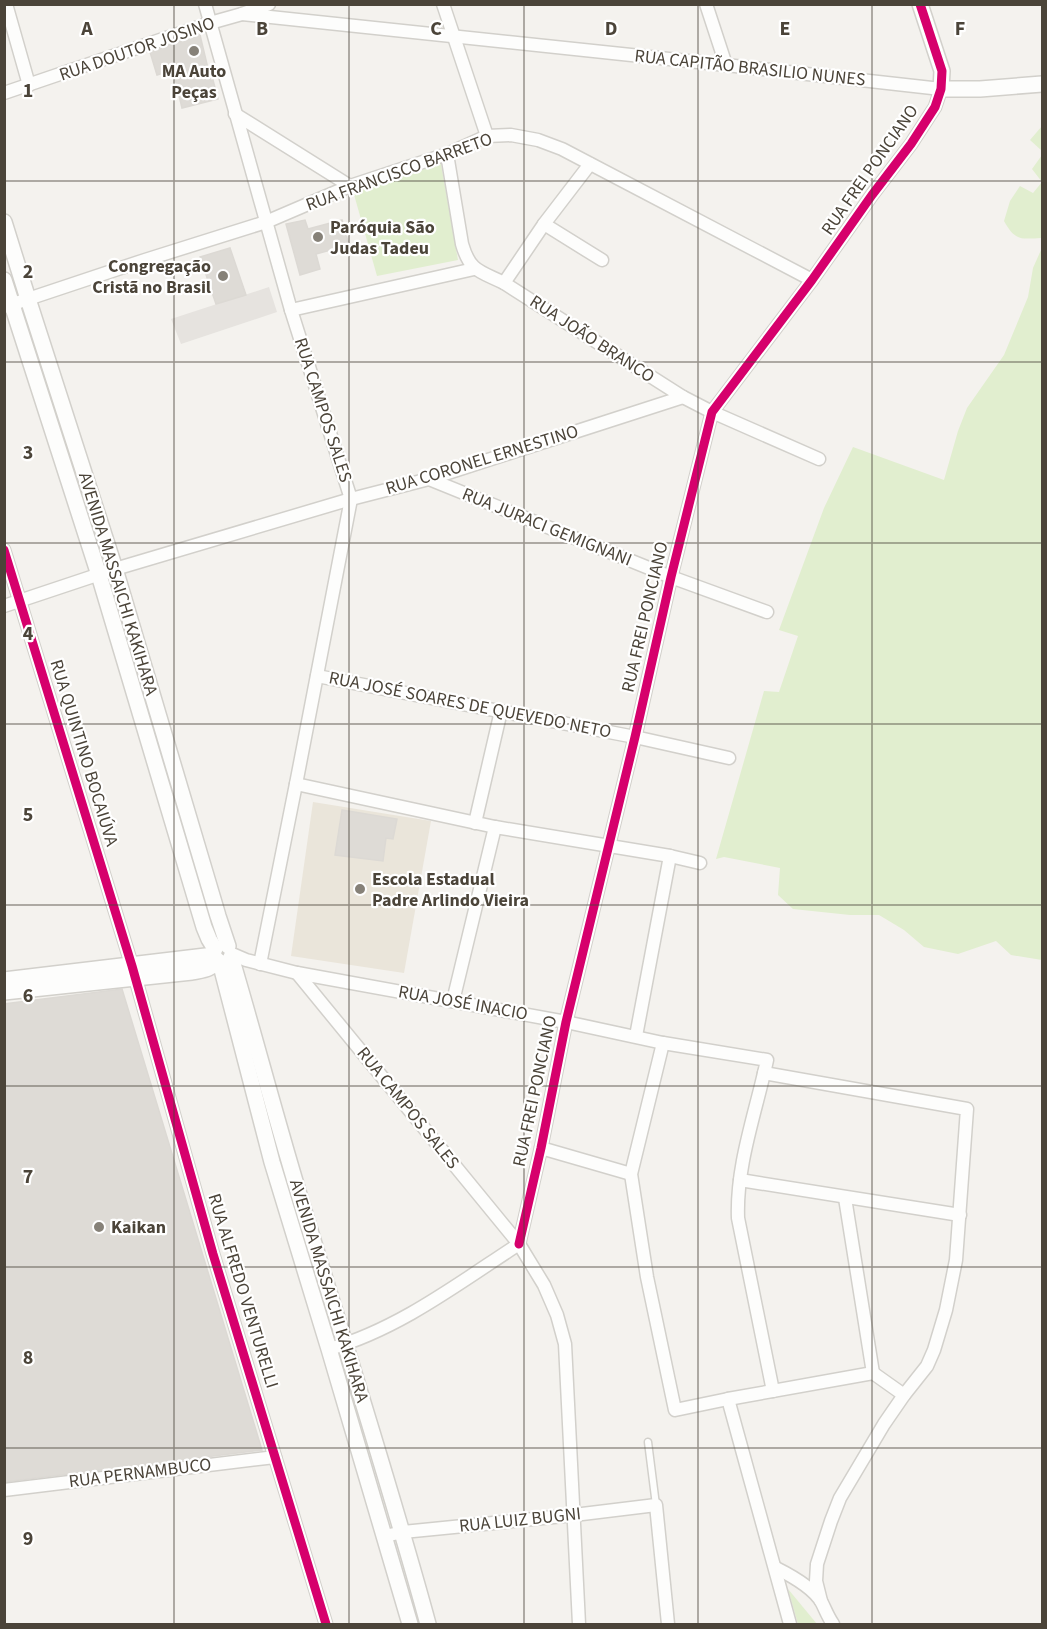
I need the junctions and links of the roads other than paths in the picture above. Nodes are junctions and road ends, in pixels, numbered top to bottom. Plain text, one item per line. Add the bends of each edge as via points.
1 (6, 4) edge
2 (205, 4) edge
3 (269, 4) edge
4 (443, 4) edge
5 (706, 4) edge
6 (920, 4) edge
7 (242, 14) junction
8 (210, 23) junction
9 (453, 37) junction
10 (726, 65) junction
11 (1042, 84) edge
12 (29, 85) junction
13 (941, 89) junction
14 (4, 93) edge
15 (235, 114) junction
16 (487, 136) junction
17 (447, 154) junction
18 (590, 164) junction
19 (350, 186) junction
20 (4, 222) edge
21 (266, 222) junction
22 (544, 224) junction
23 (602, 260) dead end
24 (474, 269) junction
25 (4, 280) edge
26 (812, 280) junction
27 (504, 283) junction
28 (28, 299) junction
29 (8, 306) edge
30 (291, 310) junction
31 (683, 397) junction
32 (712, 412) junction
33 (819, 459) dead end
34 (429, 479) junction
35 (351, 499) junction
36 (4, 550) edge
37 (115, 569) junction
38 (99, 575) junction
39 (671, 577) junction
40 (20, 601) junction
41 (4, 606) edge
42 (766, 612) dead end
43 (317, 676) junction
44 (501, 711) junction
45 (635, 737) junction
46 (729, 758) dead end
47 (296, 784) junction
48 (475, 823) junction
49 (495, 827) junction
50 (607, 847) junction
51 (670, 856) junction
52 (700, 863) dead end
53 (223, 955) junction
54 (260, 964) junction
55 (134, 972) junction
56 (297, 973) junction
57 (4, 980) edge
58 (4, 992) edge
59 (453, 1001) junction
60 (566, 1022) junction
61 (636, 1036) junction
62 (663, 1043) junction
63 (765, 1066) junction
64 (541, 1149) junction
65 (631, 1174) junction
66 (740, 1180) junction
67 (845, 1198) junction
68 (960, 1215) junction
69 (519, 1244) junction
70 (346, 1344) junction
71 (329, 1349) junction
72 (873, 1373) junction
73 (773, 1391) junction
74 (904, 1395) junction
75 (728, 1399) junction
76 (648, 1442) dead end
77 (275, 1457) junction
78 (4, 1490) edge
79 (656, 1505) junction
80 (574, 1515) junction
81 (403, 1532) junction
82 (385, 1536) junction
83 (776, 1568) junction
84 (821, 1601) junction
85 (326, 1624) edge
86 (410, 1624) edge
87 (428, 1624) edge
88 (579, 1624) edge
89 (668, 1624) edge
90 (790, 1624) edge
91 (833, 1624) edge

1 - 12 street
2 - 8 street, RUA CAMPOS SALES
3 - 7 street, RUA DOUTOR JOSINO
4 - 9 street
5 - 10 street
6 - 13 street, RUA FREI PONCIANO via 942,71
7 - 8 street, RUA DOUTOR JOSINO
7 - 9 street, RUA CAPITÃO BRASILIO NUNES
8 - 12 street, RUA DOUTOR JOSINO
8 - 15 street, RUA CAMPOS SALES
9 - 10 street, RUA CAPITÃO BRASILIO NUNES
9 - 16 street
10 - 13 street, RUA CAPITÃO BRASILIO NUNES
11 - 13 street, RUA CAPITÃO BRASILIO NUNES
12 - 14 street, RUA DOUTOR JOSINO
13 - 26 street, RUA FREI PONCIANO via 935,107 911,144
15 - 19 street
15 - 21 street, RUA CAMPOS SALES
16 - 17 street, RUA FRANCISCO BARRETO
16 - 18 street, RUA FRANCISCO BARRETO via 538,140
17 - 19 street, RUA FRANCISCO BARRETO
17 - 24 street via 462,244
18 - 22 street
18 - 26 street, RUA FRANCISCO BARRETO
19 - 21 street, RUA FRANCISCO BARRETO
20 - 28 street, AVENIDA MASSAICHI KAKIHARA
21 - 28 street, RUA FRANCISCO BARRETO
21 - 30 street, RUA CAMPOS SALES
22 - 23 street
22 - 27 street
24 - 27 street, RUA JOÃO BRANCO
24 - 30 street
25 - 29 street, AVENIDA MASSAICHI KAKIHARA
26 - 32 street, RUA FREI PONCIANO
27 - 31 street, RUA JOÃO BRANCO
28 - 29 street, RUA FRANCISCO BARRETO
28 - 37 street, AVENIDA MASSAICHI KAKIHARA
29 - 38 street, AVENIDA MASSAICHI KAKIHARA
30 - 35 street, RUA CAMPOS SALES
31 - 32 street, RUA JOÃO BRANCO
31 - 34 street, RUA CORONEL ERNESTINO
32 - 33 street, RUA JOÃO BRANCO
32 - 39 street, RUA FREI PONCIANO
34 - 35 street, RUA CORONEL ERNESTINO
34 - 39 street, RUA JURACI GEMIGNANI
35 - 37 street, RUA CORONEL ERNESTINO
35 - 43 street, RUA CAMPOS SALES
36 - 40 street, RUA QUINTINO BOCAIÚVA
37 - 38 street, RUA CORONEL ERNESTINO
37 - 53 street, AVENIDA MASSAICHI KAKIHARA via 214,905
38 - 40 street, RUA CORONEL ERNESTINO
38 - 53 street, AVENIDA MASSAICHI KAKIHARA via 204,927
39 - 42 street, RUA JURACI GEMIGNANI
39 - 45 street, RUA FREI PONCIANO
40 - 41 street, RUA CORONEL ERNESTINO
40 - 55 street, RUA QUINTINO BOCAIÚVA
43 - 44 street, RUA JOSÉ SOARES DE QUEVEDO NETO
43 - 47 street, RUA CAMPOS SALES
44 - 45 street, RUA JOSÉ SOARES DE QUEVEDO NETO
44 - 48 street
45 - 46 street, RUA JOSÉ SOARES DE QUEVEDO NETO
45 - 50 street, RUA FREI PONCIANO
47 - 48 street
47 - 54 street, RUA CAMPOS SALES
48 - 49 street
49 - 50 street
49 - 59 street
50 - 51 street
50 - 60 street, RUA FREI PONCIANO
51 - 52 street
51 - 61 street
53 - 54 street, RUA JOSÉ INACIO
53 - 55 street, RUA JOSÉ INACIO
53 - 70 street, AVENIDA MASSAICHI KAKIHARA
53 - 71 street, AVENIDA MASSAICHI KAKIHARA via 272,1162
54 - 56 street, RUA JOSÉ INACIO
55 - 57 street, RUA JOSÉ INACIO
55 - 58 street, RUA JOSÉ INACIO
55 - 77 street, RUA ALFREDO VENTURELLI
56 - 59 street, RUA JOSÉ INACIO
56 - 69 street, RUA CAMPOS SALES
59 - 60 street, RUA JOSÉ INACIO
60 - 61 street, RUA JOSÉ INACIO
60 - 64 street, RUA FREI PONCIANO
61 - 62 street, RUA JOSÉ INACIO
62 - 63 street, RUA JOSÉ INACIO
62 - 65 street
63 - 66 street
63 - 68 street, RUA JOSÉ INACIO via 967,1109
64 - 65 street
64 - 69 street, RUA FREI PONCIANO
65 - 75 street via 646,1277 675,1410
66 - 67 street
66 - 73 street via 738,1218
67 - 68 street
67 - 72 street
68 - 74 street via 957,1260 934,1350 927,1366
69 - 70 street via 389,1326
69 - 80 street via 544,1285 564,1344
70 - 71 street
70 - 81 street, AVENIDA MASSAICHI KAKIHARA
71 - 82 street, AVENIDA MASSAICHI KAKIHARA
72 - 73 street
72 - 74 street
73 - 75 street
74 - 84 street via 840,1498 817,1564
75 - 83 street
76 - 79 lane
77 - 78 street, RUA PERNAMBUCO
77 - 85 street, RUA ALFREDO VENTURELLI
79 - 80 street, RUA LUIZ BUGNI
79 - 89 street
80 - 81 street, RUA LUIZ BUGNI
80 - 88 street
81 - 82 street, RUA LUIZ BUGNI
81 - 87 street, AVENIDA MASSAICHI KAKIHARA
82 - 86 street, AVENIDA MASSAICHI KAKIHARA
83 - 84 street via 800,1581
83 - 90 street
84 - 91 street

